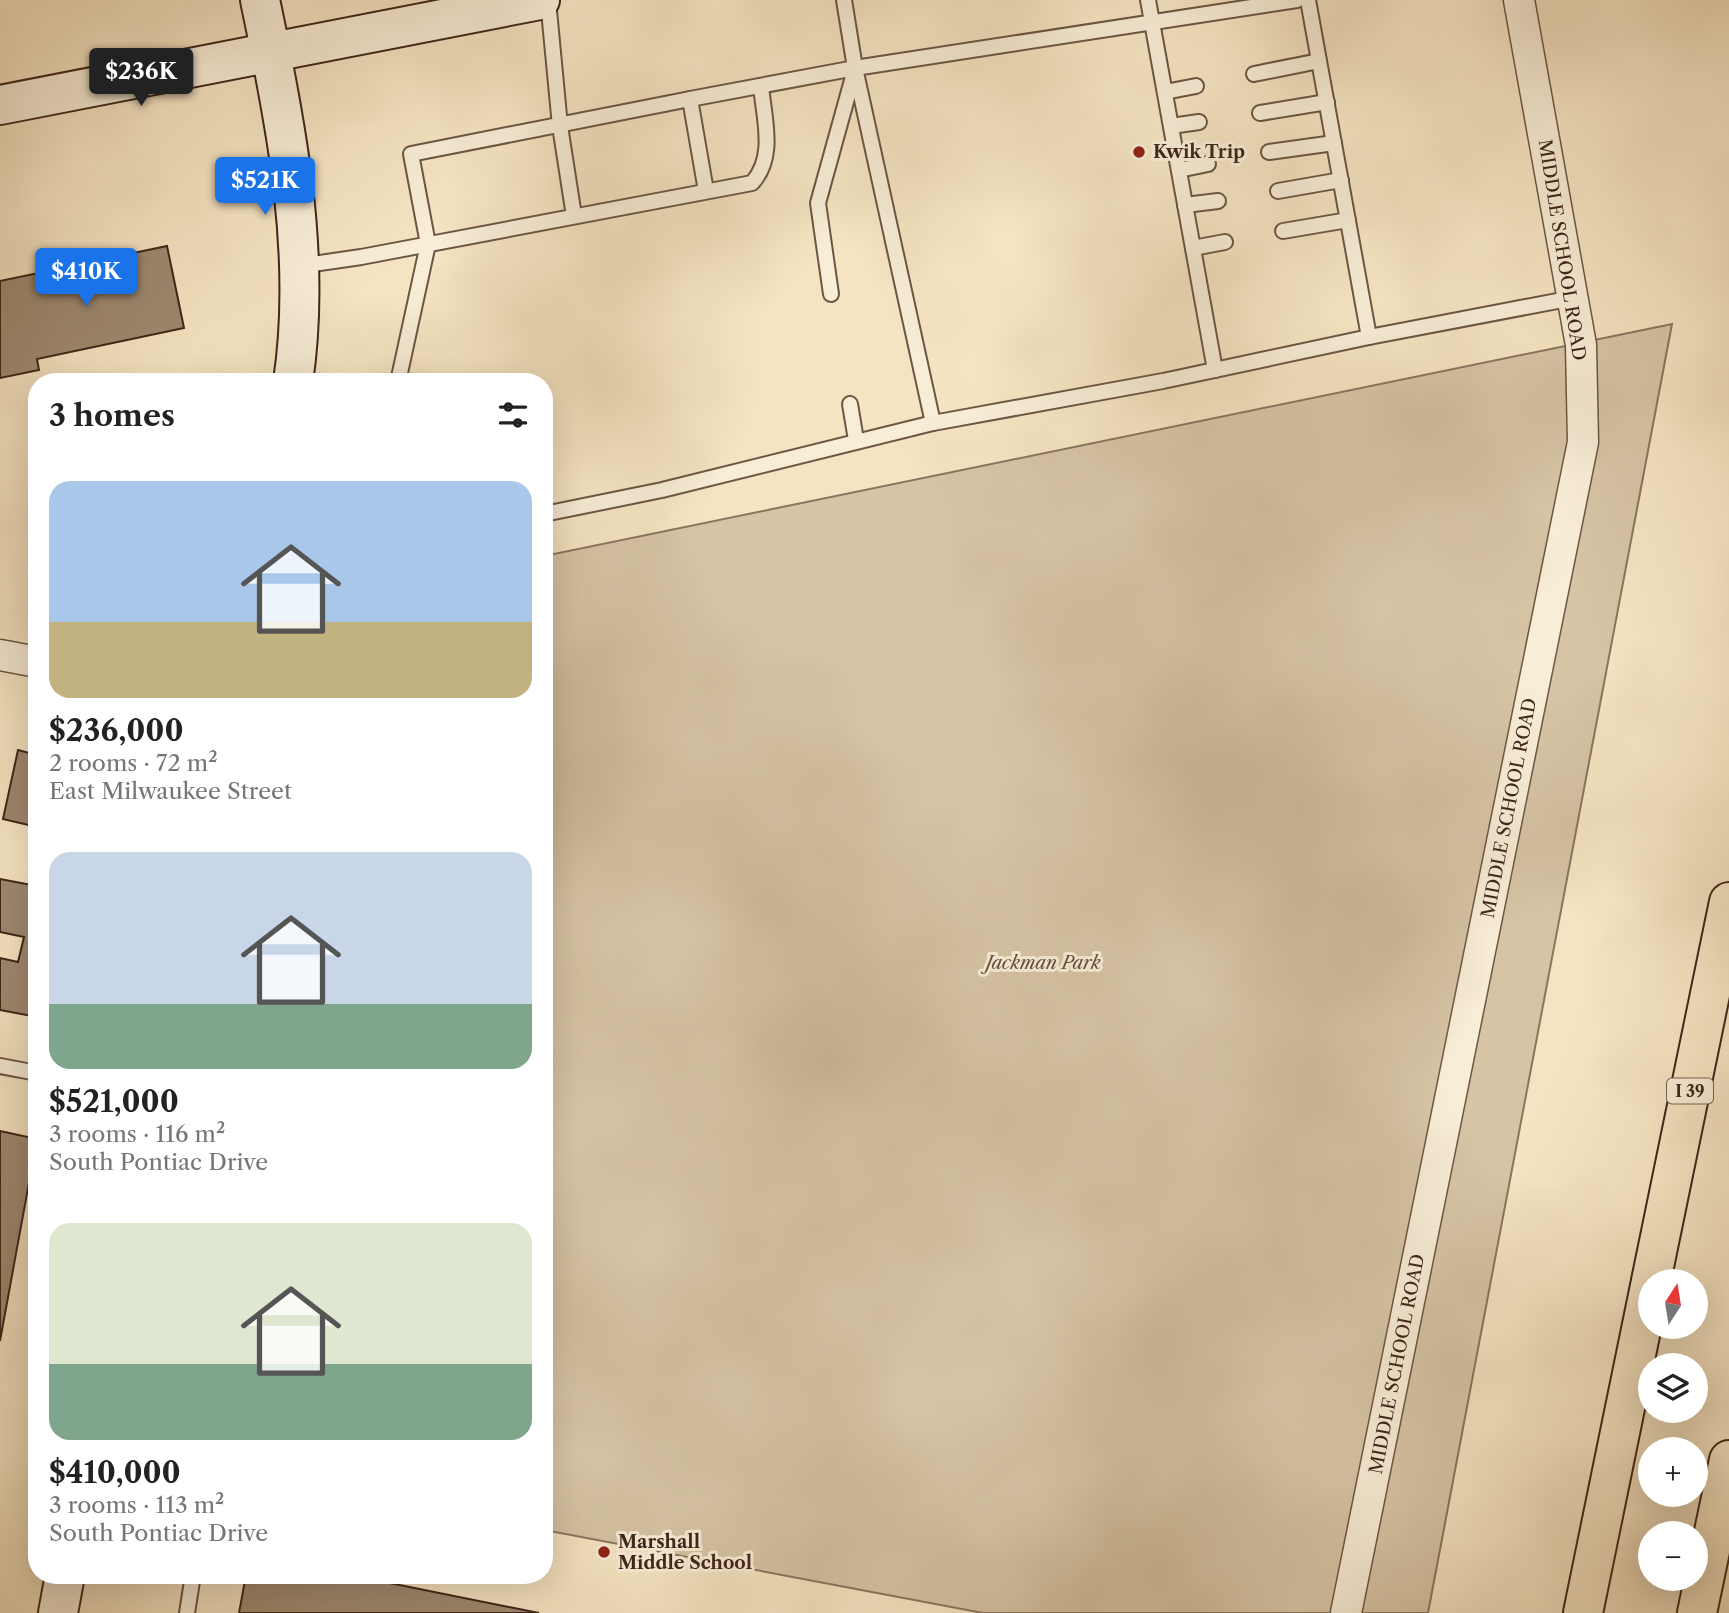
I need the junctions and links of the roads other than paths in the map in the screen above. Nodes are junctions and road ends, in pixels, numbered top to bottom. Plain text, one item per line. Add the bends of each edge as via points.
1 (260, 0) edge
2 (540, 0) edge
3 (548, 0) edge
4 (844, 0) edge
5 (1148, 0) edge
6 (1297, 0) edge
7 (1308, 0) edge
8 (1519, 0) edge
9 (1152, 22) junction
10 (271, 52) junction
11 (1320, 61) junction
12 (855, 68) junction
13 (1254, 74) dead end
14 (761, 86) junction
15 (1196, 86) dead end
16 (1165, 92) junction
17 (690, 99) junction
18 (1327, 102) junction
19 (0, 106) edge
20 (1260, 113) dead end
21 (1199, 122) dead end
22 (560, 126) junction
23 (1171, 126) junction
24 (1334, 143) junction
25 (1269, 152) dead end
26 (1208, 164) dead end
27 (1179, 170) junction
28 (1341, 180) junction
29 (706, 191) junction
30 (1278, 191) dead end
31 (1218, 201) dead end
32 (1185, 205) junction
33 (574, 216) junction
34 (1348, 219) junction
35 (1283, 231) dead end
36 (1225, 242) dead end
37 (428, 244) junction
38 (1193, 248) junction
39 (299, 266) junction
40 (831, 295) dead end
41 (1573, 298) junction
42 (1369, 337) junction
43 (1215, 370) junction
44 (294, 373) edge
45 (400, 373) edge
46 (850, 404) dead end
47 (933, 423) junction
48 (856, 440) junction
49 (553, 512) edge
50 (0, 655) edge
51 (28, 660) edge
52 (1729, 902) edge
53 (0, 1066) edge
54 (28, 1071) edge
55 (1654, 1269) edge
56 (1639, 1339) edge
57 (1729, 1460) edge
58 (63, 1584) edge
59 (192, 1584) edge
60 (58, 1613) edge
61 (187, 1613) edge
62 (1346, 1613) edge
63 (1583, 1613) edge
64 (1697, 1613) edge

1 - 10 main road
2 - 10 main road
3 - 22 lane
4 - 12 lane
5 - 9 lane
6 - 9 lane
7 - 11 lane
8 - 41 street, MIDDLE SCHOOL ROAD
9 - 12 lane
9 - 16 lane
10 - 19 main road
10 - 39 main road
11 - 13 lane
11 - 18 lane
12 - 14 lane
12 - 40 lane via 818,203
12 - 47 lane
14 - 17 lane
14 - 29 lane via 767,154 763,171 752,183
15 - 16 lane
16 - 23 lane
17 - 22 lane
17 - 29 lane
18 - 20 lane
18 - 24 lane
21 - 23 lane
22 - 33 lane
22 - 37 lane via 411,154
23 - 27 lane
24 - 25 lane
24 - 28 lane
26 - 27 lane
27 - 32 lane
28 - 30 lane
28 - 34 lane
29 - 33 lane
31 - 32 lane
32 - 38 lane
33 - 37 lane
34 - 35 lane
34 - 42 lane
36 - 38 lane
37 - 39 lane
37 - 45 lane
38 - 43 lane
39 - 44 main road
41 - 42 lane
41 - 62 street, MIDDLE SCHOOL ROAD via 1581,345 1583,442
42 - 43 lane
43 - 47 lane
46 - 48 lane
47 - 48 lane
48 - 49 lane via 662,490
50 - 51 street
52 - 55 highway, I 39
53 - 54 lane
56 - 63 highway, I 39
57 - 64 highway
58 - 60 main road
59 - 61 lane

